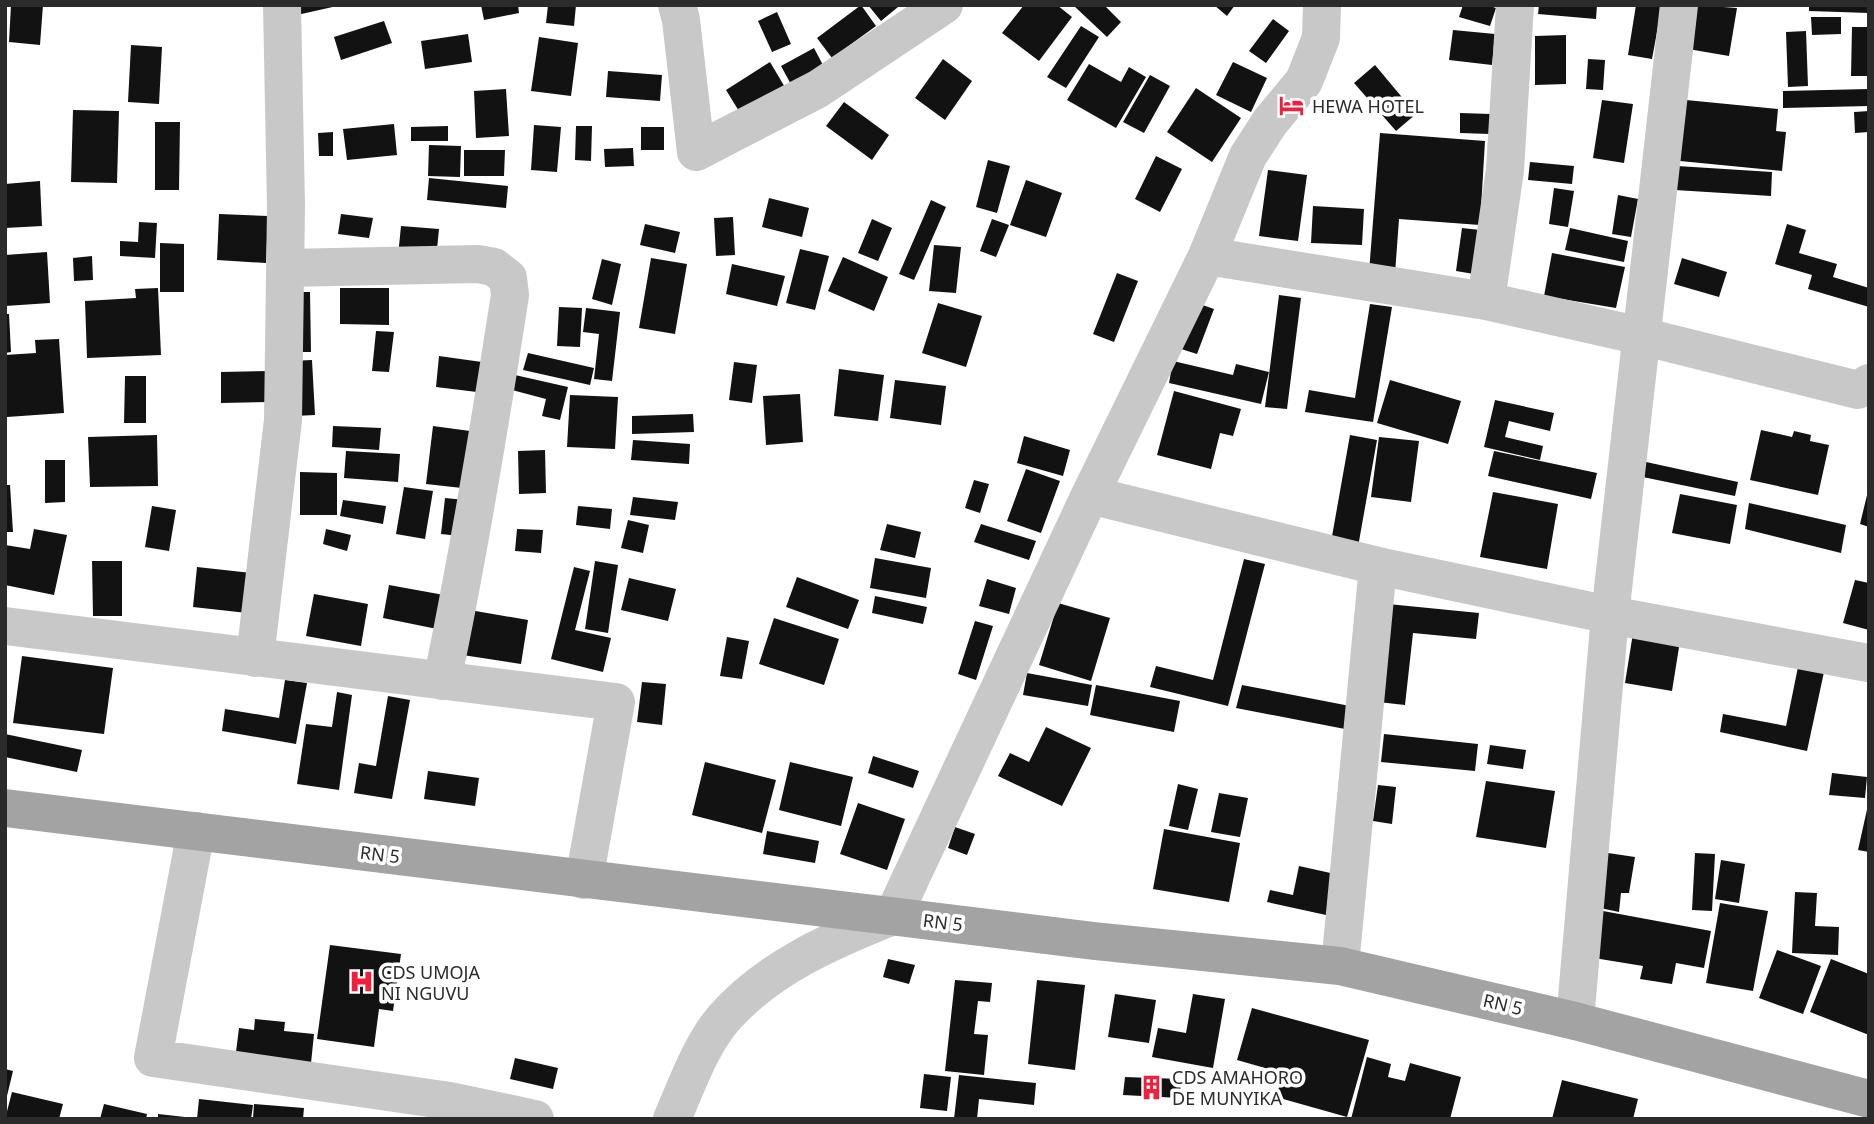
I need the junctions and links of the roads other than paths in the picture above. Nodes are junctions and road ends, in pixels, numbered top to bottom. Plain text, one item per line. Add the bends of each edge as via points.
1 (282, 5) edge
2 (677, 5) edge
3 (944, 5) edge
4 (1322, 5) edge
5 (1515, 5) edge
6 (1679, 5) edge
7 (1206, 256) junction
8 (286, 268) junction
9 (1486, 301) junction
10 (1641, 336) junction
11 (1865, 389) edge
12 (1090, 495) junction
13 (1378, 566) junction
14 (1610, 615) junction
15 (5, 626) edge
16 (255, 658) junction
17 (1868, 663) edge
18 (442, 681) junction
19 (5, 808) edge
20 (196, 831) junction
21 (584, 880) junction
22 (893, 916) junction
23 (1340, 966) junction
24 (1575, 1021) junction
25 (1869, 1099) edge
26 (534, 1119) edge
27 (672, 1119) edge

1 - 8 street
2 - 3 street via 696,152 818,89
4 - 7 street via 1321,38 1304,81 1248,156
5 - 9 street via 1505,170
6 - 10 street
7 - 9 street
7 - 12 street
8 - 16 street via 284,420
8 - 18 street via 478,264 494,267 508,278 510,295 486,449
9 - 10 street
10 - 11 street
10 - 14 street
12 - 13 street
12 - 22 street
13 - 14 street
13 - 23 street
14 - 17 street
14 - 24 street
15 - 16 street
16 - 18 street
18 - 21 street via 616,702
19 - 20 main road, RN 5 / RN 5
20 - 21 main road, RN 5 / RN 5
20 - 26 street via 153,1058 450,1101
21 - 22 main road, RN 5 / RN 5
22 - 23 main road, RN 5 / RN 5
22 - 27 street via 834,939 751,991 723,1020 701,1053
23 - 24 main road, RN 5 / RN 5
24 - 25 main road, RN 5 / RN 5

